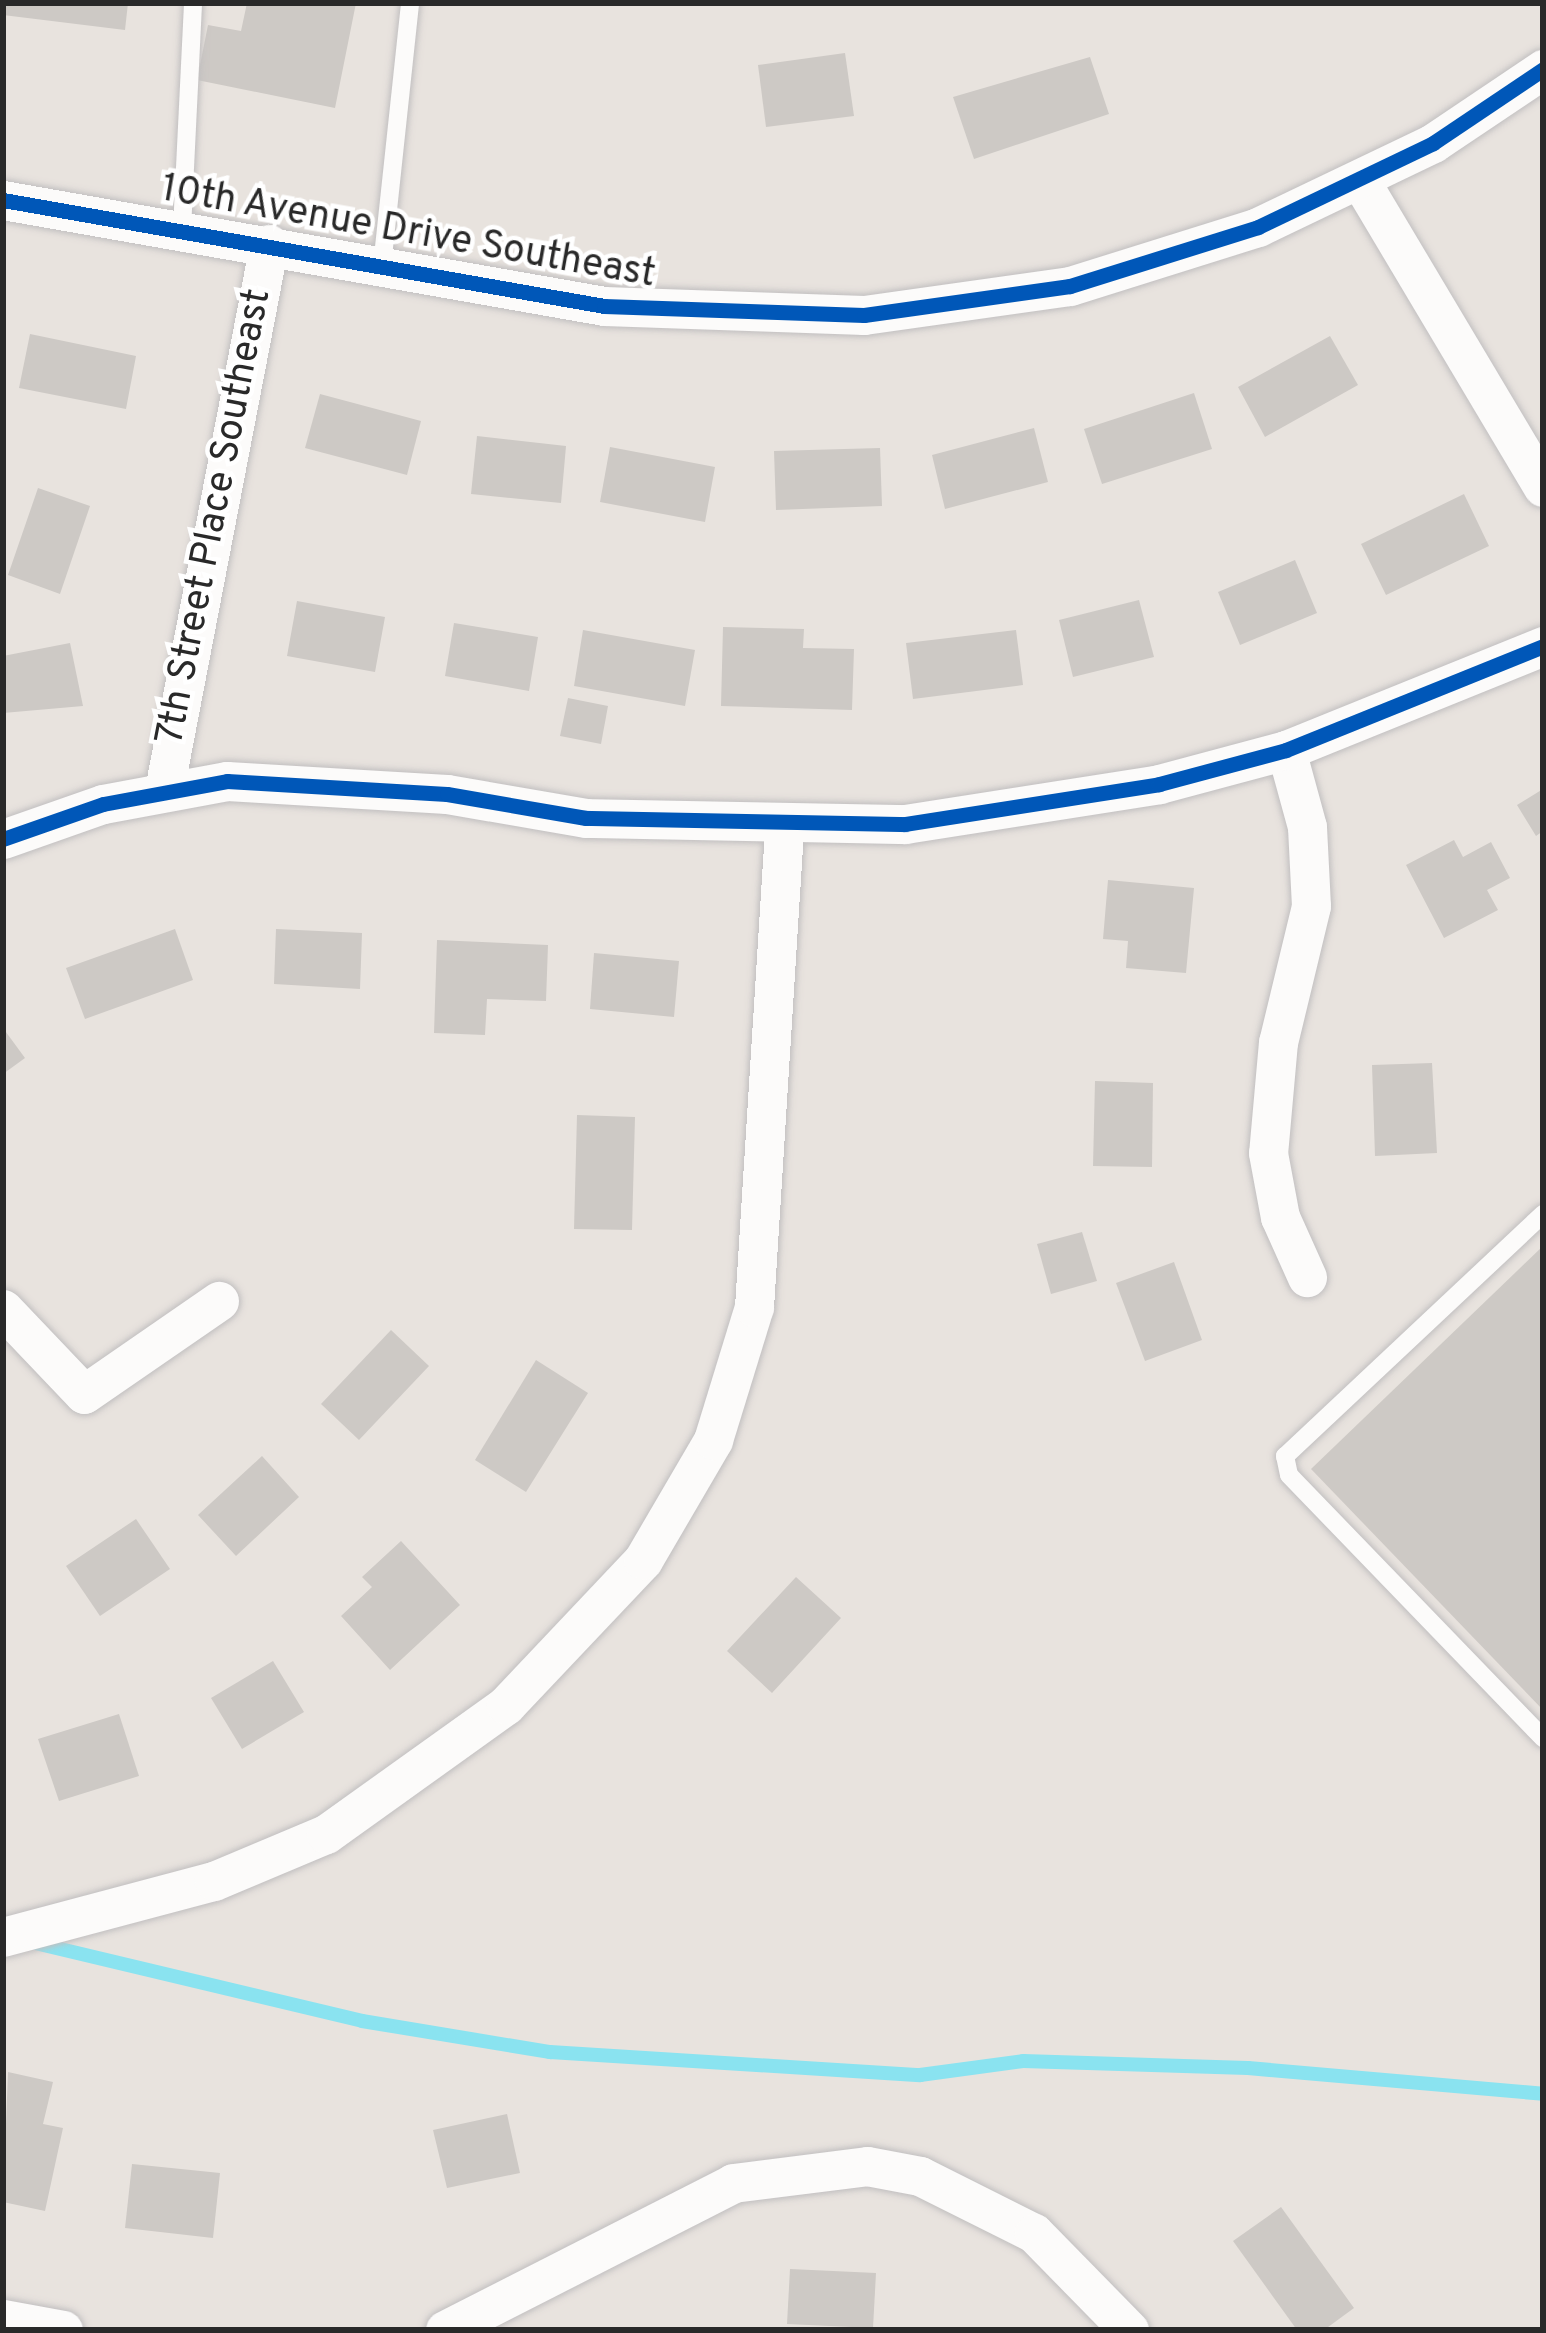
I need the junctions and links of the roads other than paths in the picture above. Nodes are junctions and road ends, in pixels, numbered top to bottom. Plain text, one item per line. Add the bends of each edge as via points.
1 (193, 3) edge
2 (410, 3) edge
3 (1543, 69) edge
4 (1360, 182) junction
5 (3, 200) edge
6 (182, 229) junction
7 (269, 244) junction
8 (382, 266) junction
9 (1543, 487) edge
10 (1543, 646) edge
11 (1286, 749) junction
12 (164, 790) junction
13 (784, 829) junction
14 (3, 839) edge
15 (1543, 1214) edge
16 (1307, 1276) dead end
17 (219, 1301) dead end
18 (3, 1309) edge
19 (1543, 1738) edge
20 (3, 1936) edge
21 (3, 2319) edge
22 (63, 2330) edge
23 (445, 2330) edge
24 (1130, 2330) edge

1 - 6 lane
2 - 8 lane
3 - 4 street, 10th Avenue Drive Southeast
4 - 8 street, 10th Avenue Drive Southeast via 1120,274 864,315 624,308
4 - 9 street
5 - 6 street, 10th Avenue Drive Southeast
6 - 7 street, 10th Avenue Drive Southeast
7 - 8 street, 10th Avenue Drive Southeast
7 - 12 street, 7th Street Place Southeast
10 - 11 street
11 - 13 street via 1046,805
11 - 16 street via 1307,827 1311,906 1278,1042 1268,1153 1280,1217
12 - 13 street via 350,785 586,818
12 - 14 street
13 - 20 street via 754,1306 713,1440 643,1560 506,1705 326,1834 214,1880
15 - 19 lane via 1285,1456 1289,1475
17 - 18 street via 84,1394
21 - 22 street
23 - 24 street via 733,2183 867,2166 920,2176 1034,2233

